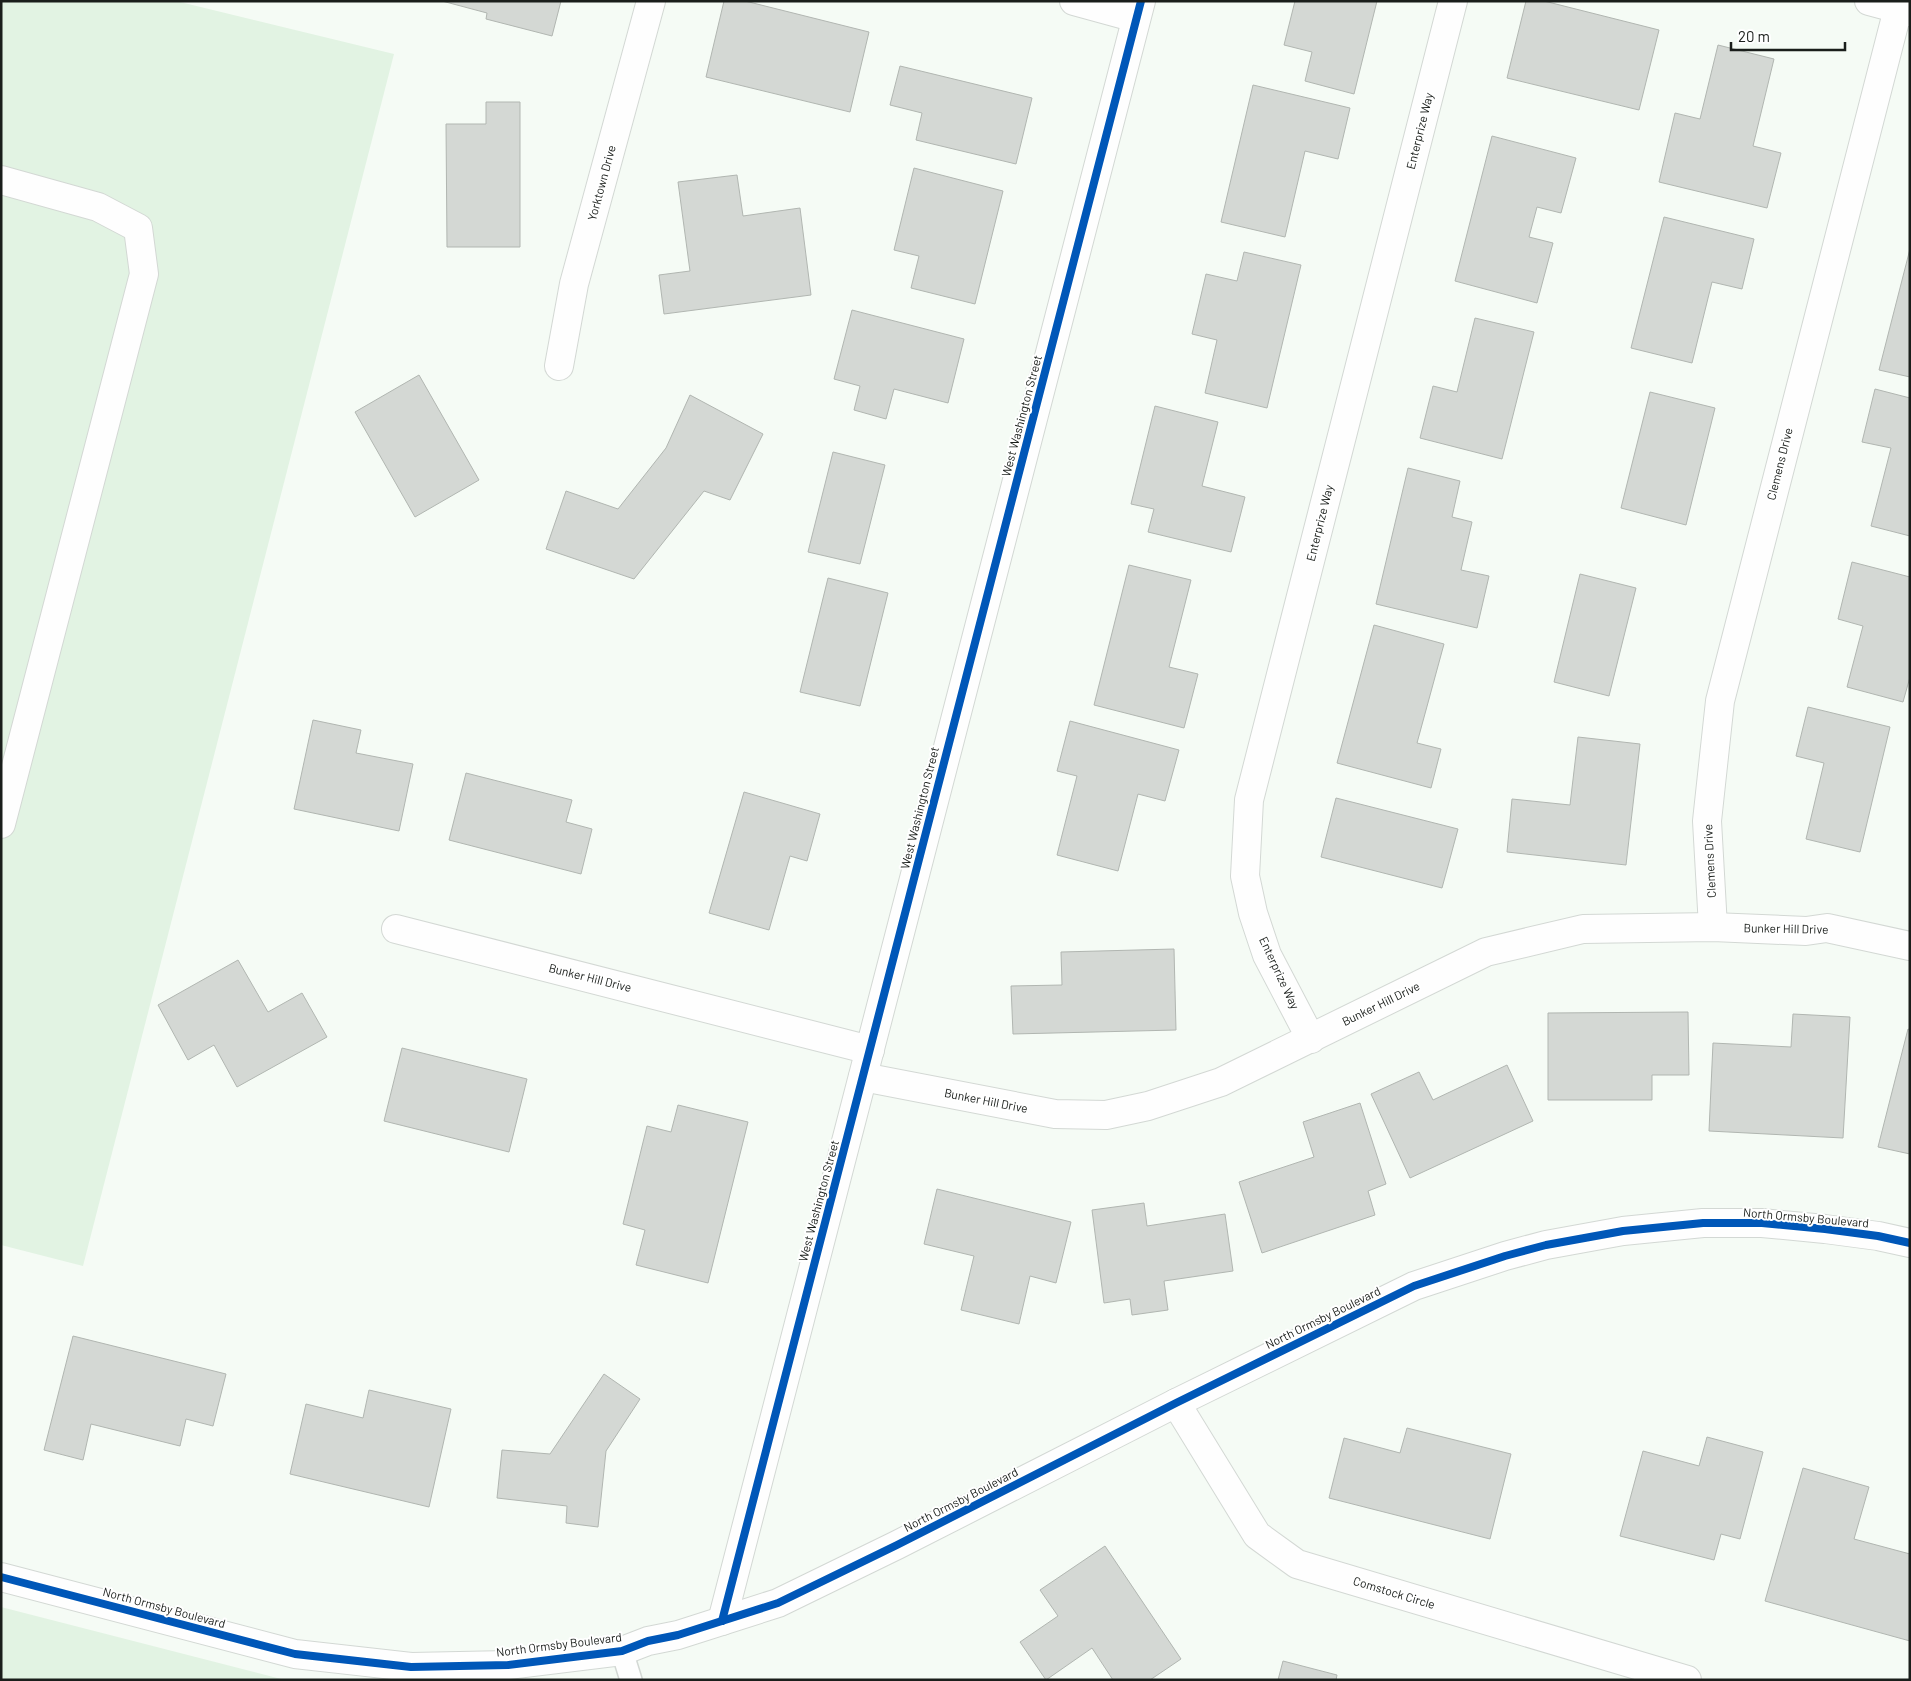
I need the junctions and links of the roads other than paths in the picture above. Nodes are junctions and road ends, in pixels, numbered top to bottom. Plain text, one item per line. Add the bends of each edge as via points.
1 (651, 1) edge
2 (1074, 1) edge
3 (1453, 1) edge
4 (1869, 1) edge
5 (1139, 10) edge
6 (1904, 10) edge
7 (1, 180) edge
8 (559, 366) dead end
9 (1, 824) edge
10 (1713, 927) junction
11 (396, 929) dead end
12 (1910, 946) edge
13 (1311, 1039) junction
14 (870, 1050) junction
15 (863, 1077) junction
16 (1910, 1243) edge
17 (1176, 1403) junction
18 (1, 1577) edge
19 (722, 1621) junction
20 (622, 1650) junction
21 (631, 1680) edge
22 (1687, 1680) edge

1 - 8 street, Yorktown Drive via 574,284
2 - 5 street
3 - 13 street, Enterprize Way via 1249,800 1245,876 1253,913 1267,955
4 - 6 street
5 - 14 street, West Washington Street
6 - 10 street, Clemens Drive via 1720,701 1707,821
7 - 9 street via 98,207 138,228 144,274
10 - 12 street, Bunker Hill Drive via 1806,931 1827,928
10 - 13 street, Bunker Hill Drive via 1584,930 1486,952
11 - 14 street, Bunker Hill Drive
13 - 15 street, Bunker Hill Drive via 1221,1082 1148,1106 1106,1115 1055,1114
14 - 15 street, West Washington Street
15 - 19 street, West Washington Street
16 - 17 street, North Ormsby Boulevard via 1878,1236 1762,1223 1702,1223 1546,1245 1414,1286
17 - 19 street, North Ormsby Boulevard via 897,1546 778,1603
17 - 22 street, Comstock Circle via 1256,1535 1297,1564
18 - 20 street, North Ormsby Boulevard via 295,1654 411,1667 508,1665
19 - 20 street, North Ormsby Boulevard
20 - 21 lane

